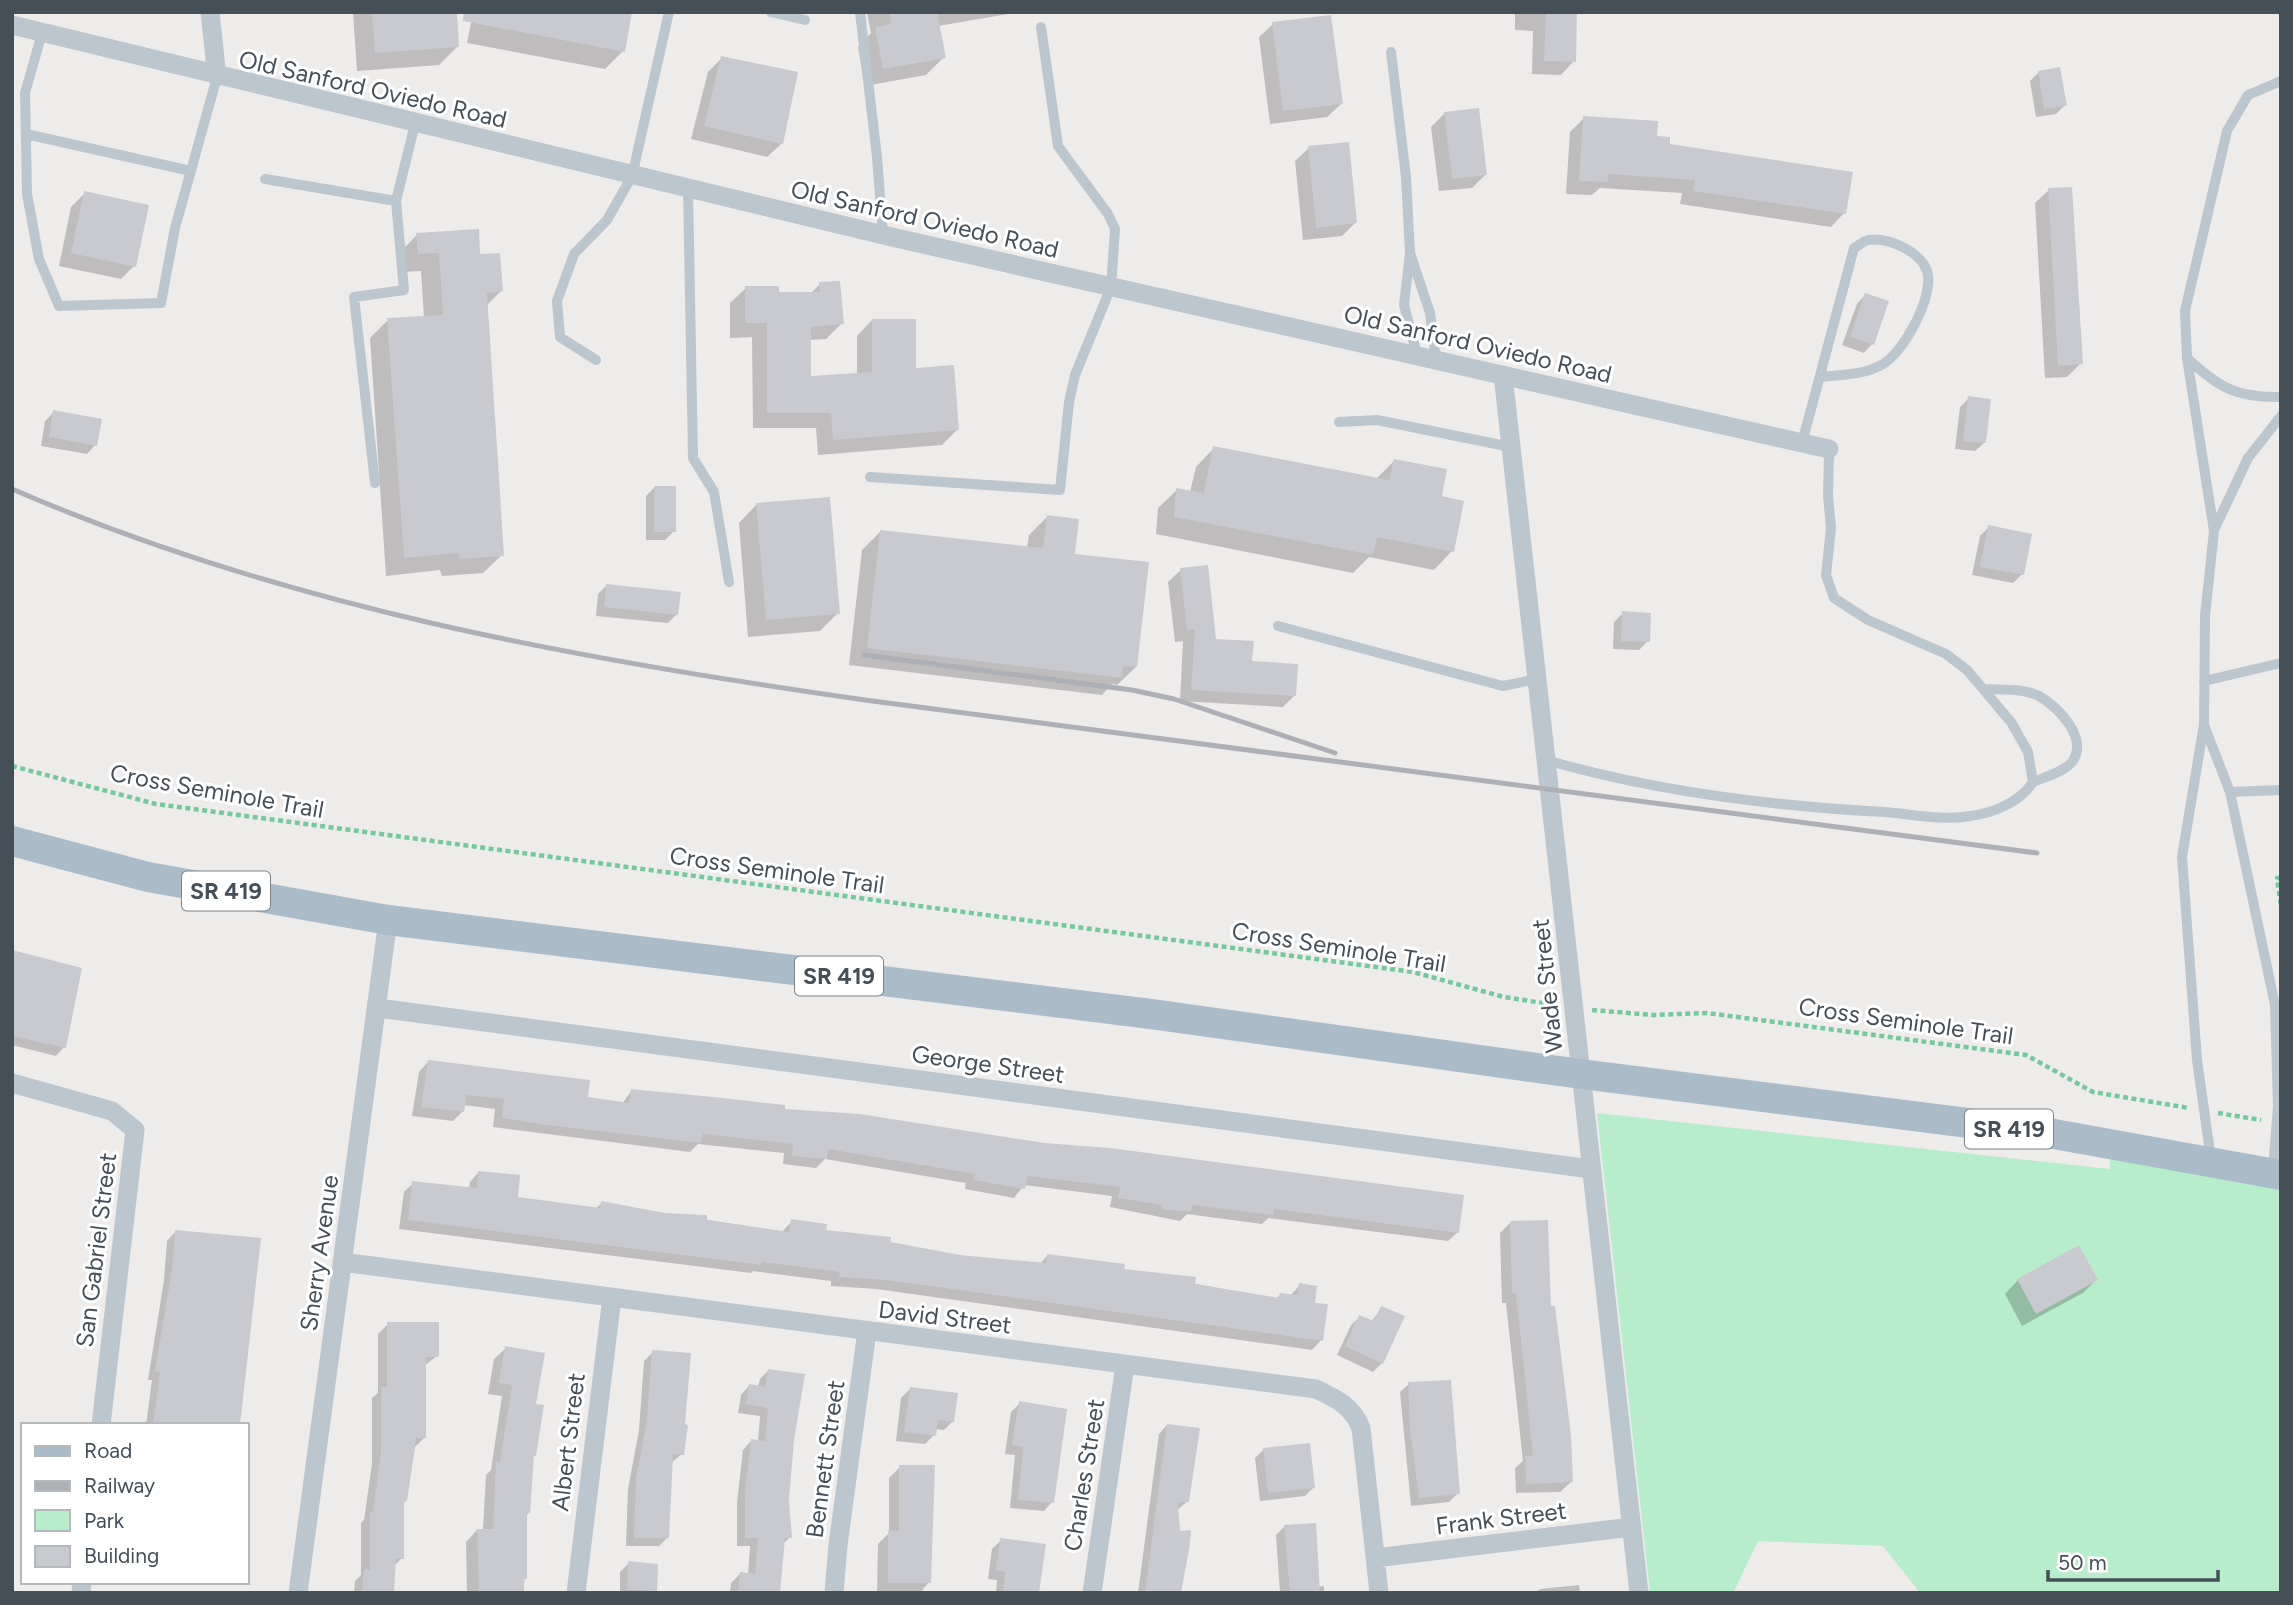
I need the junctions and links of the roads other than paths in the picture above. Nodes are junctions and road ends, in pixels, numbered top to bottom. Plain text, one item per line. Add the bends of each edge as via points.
1 (210, 12) edge
2 (669, 12) edge
3 (771, 12) edge
4 (860, 12) edge
5 (805, 20) dead end
6 (12, 25) edge
7 (1041, 27) dead end
8 (42, 33) junction
9 (1391, 52) dead end
10 (217, 77) junction
11 (2281, 81) edge
12 (415, 124) junction
13 (26, 134) junction
14 (191, 171) junction
15 (632, 176) junction
16 (264, 179) dead end
17 (688, 189) junction
18 (396, 201) junction
19 (883, 235) junction
20 (1410, 253) junction
21 (1111, 287) junction
22 (1427, 357) junction
23 (2187, 358) junction
24 (596, 360) dead end
25 (1503, 374) junction
26 (1820, 377) junction
27 (2281, 397) edge
28 (2281, 416) edge
29 (1339, 422) dead end
30 (1802, 443) junction
31 (1511, 447) junction
32 (1829, 449) joint
33 (870, 477) dead end
34 (374, 483) dead end
35 (2214, 531) junction
36 (729, 582) dead end
37 (1278, 626) dead end
38 (2281, 663) edge
39 (1538, 679) junction
40 (2204, 681) junction
41 (1985, 689) junction
42 (2204, 724) junction
43 (1546, 760) junction
44 (2033, 782) junction
45 (2281, 790) edge
46 (2230, 792) junction
47 (12, 841) edge
48 (388, 920) junction
49 (378, 1008) junction
50 (1581, 1074) junction
51 (12, 1083) edge
52 (2211, 1163) junction
53 (1591, 1169) junction
54 (2277, 1174) edge
55 (342, 1262) junction
56 (612, 1297) junction
57 (867, 1331) junction
58 (1125, 1365) junction
59 (101, 1423) edge
60 (1632, 1527) junction
61 (1375, 1558) junction
62 (298, 1593) edge
63 (576, 1593) edge
64 (834, 1593) edge
65 (1092, 1593) edge
66 (1379, 1593) edge
67 (1639, 1593) edge

1 - 10 street
2 - 15 lane
3 - 5 lane
4 - 19 lane
6 - 8 street, Old Sanford Oviedo Road
7 - 21 lane via 1058,146 1115,229
8 - 10 street, Old Sanford Oviedo Road
8 - 13 lane via 25,93
9 - 20 lane
10 - 12 street, Old Sanford Oviedo Road
10 - 14 lane
11 - 23 lane via 2248,95 2227,131 2185,311
12 - 15 street, Old Sanford Oviedo Road
12 - 18 lane
13 - 14 lane
13 - 14 lane via 27,194 39,260 59,306 161,303
15 - 17 street, Old Sanford Oviedo Road
15 - 24 lane via 607,220 574,254 557,301 559,337
16 - 18 lane
17 - 19 street, Old Sanford Oviedo Road
17 - 36 lane via 693,458 714,492
18 - 34 lane via 404,290 354,297
19 - 21 street, Old Sanford Oviedo Road
20 - 22 lane via 1430,313
20 - 22 lane via 1404,305
21 - 22 street, Old Sanford Oviedo Road
21 - 33 lane via 1075,375 1060,490
22 - 25 street, Old Sanford Oviedo Road
23 - 27 lane via 2213,382 2237,393
23 - 35 lane
25 - 30 street, Old Sanford Oviedo Road
25 - 31 street, Wade Street
26 - 26 lane via 1854,248 1867,240 1891,243 1918,256 1927,272 1927,290 1916,321 1896,354 1881,366
26 - 30 lane
28 - 35 lane via 2248,458
29 - 31 lane via 1377,420
30 - 32 street, Old Sanford Oviedo Road
31 - 39 street, Wade Street
32 - 41 lane via 1831,528 1826,575 1833,598 1868,620 1945,654
35 - 40 lane
37 - 39 lane via 1503,685
38 - 40 lane
39 - 43 street, Wade Street
40 - 42 lane
41 - 44 lane via 2028,752
41 - 44 lane via 2038,695 2062,716 2077,738 2078,750 2071,763
42 - 46 lane
42 - 52 lane via 2182,857 2196,1060
43 - 44 lane via 1670,790 1820,809 1966,817 1992,812 2025,794
43 - 50 street, Wade Street
45 - 46 lane
46 - 54 lane via 2275,1005
47 - 48 main road, SR 419 via 148,877
48 - 49 street, Sherry Avenue
48 - 50 main road, SR 419 via 1151,1014
49 - 53 street, George Street
49 - 55 street, Sherry Avenue
50 - 52 main road, SR 419 via 2054,1135
50 - 53 street, Wade Street
51 - 59 street, San Gabriel Street via 112,1111 135,1130
52 - 54 main road, SR 419
53 - 60 street, Wade Street
55 - 56 street, David Street
55 - 62 street, Sherry Avenue
56 - 57 street, David Street
56 - 63 street, Albert Street
57 - 58 street, David Street
57 - 64 street, Bennett Street
58 - 61 street, David Street via 1316,1389 1340,1400 1354,1412 1361,1428
58 - 65 street, Charles Street
60 - 61 street, Frank Street
60 - 67 street, Wade Street
61 - 66 street, David Street

